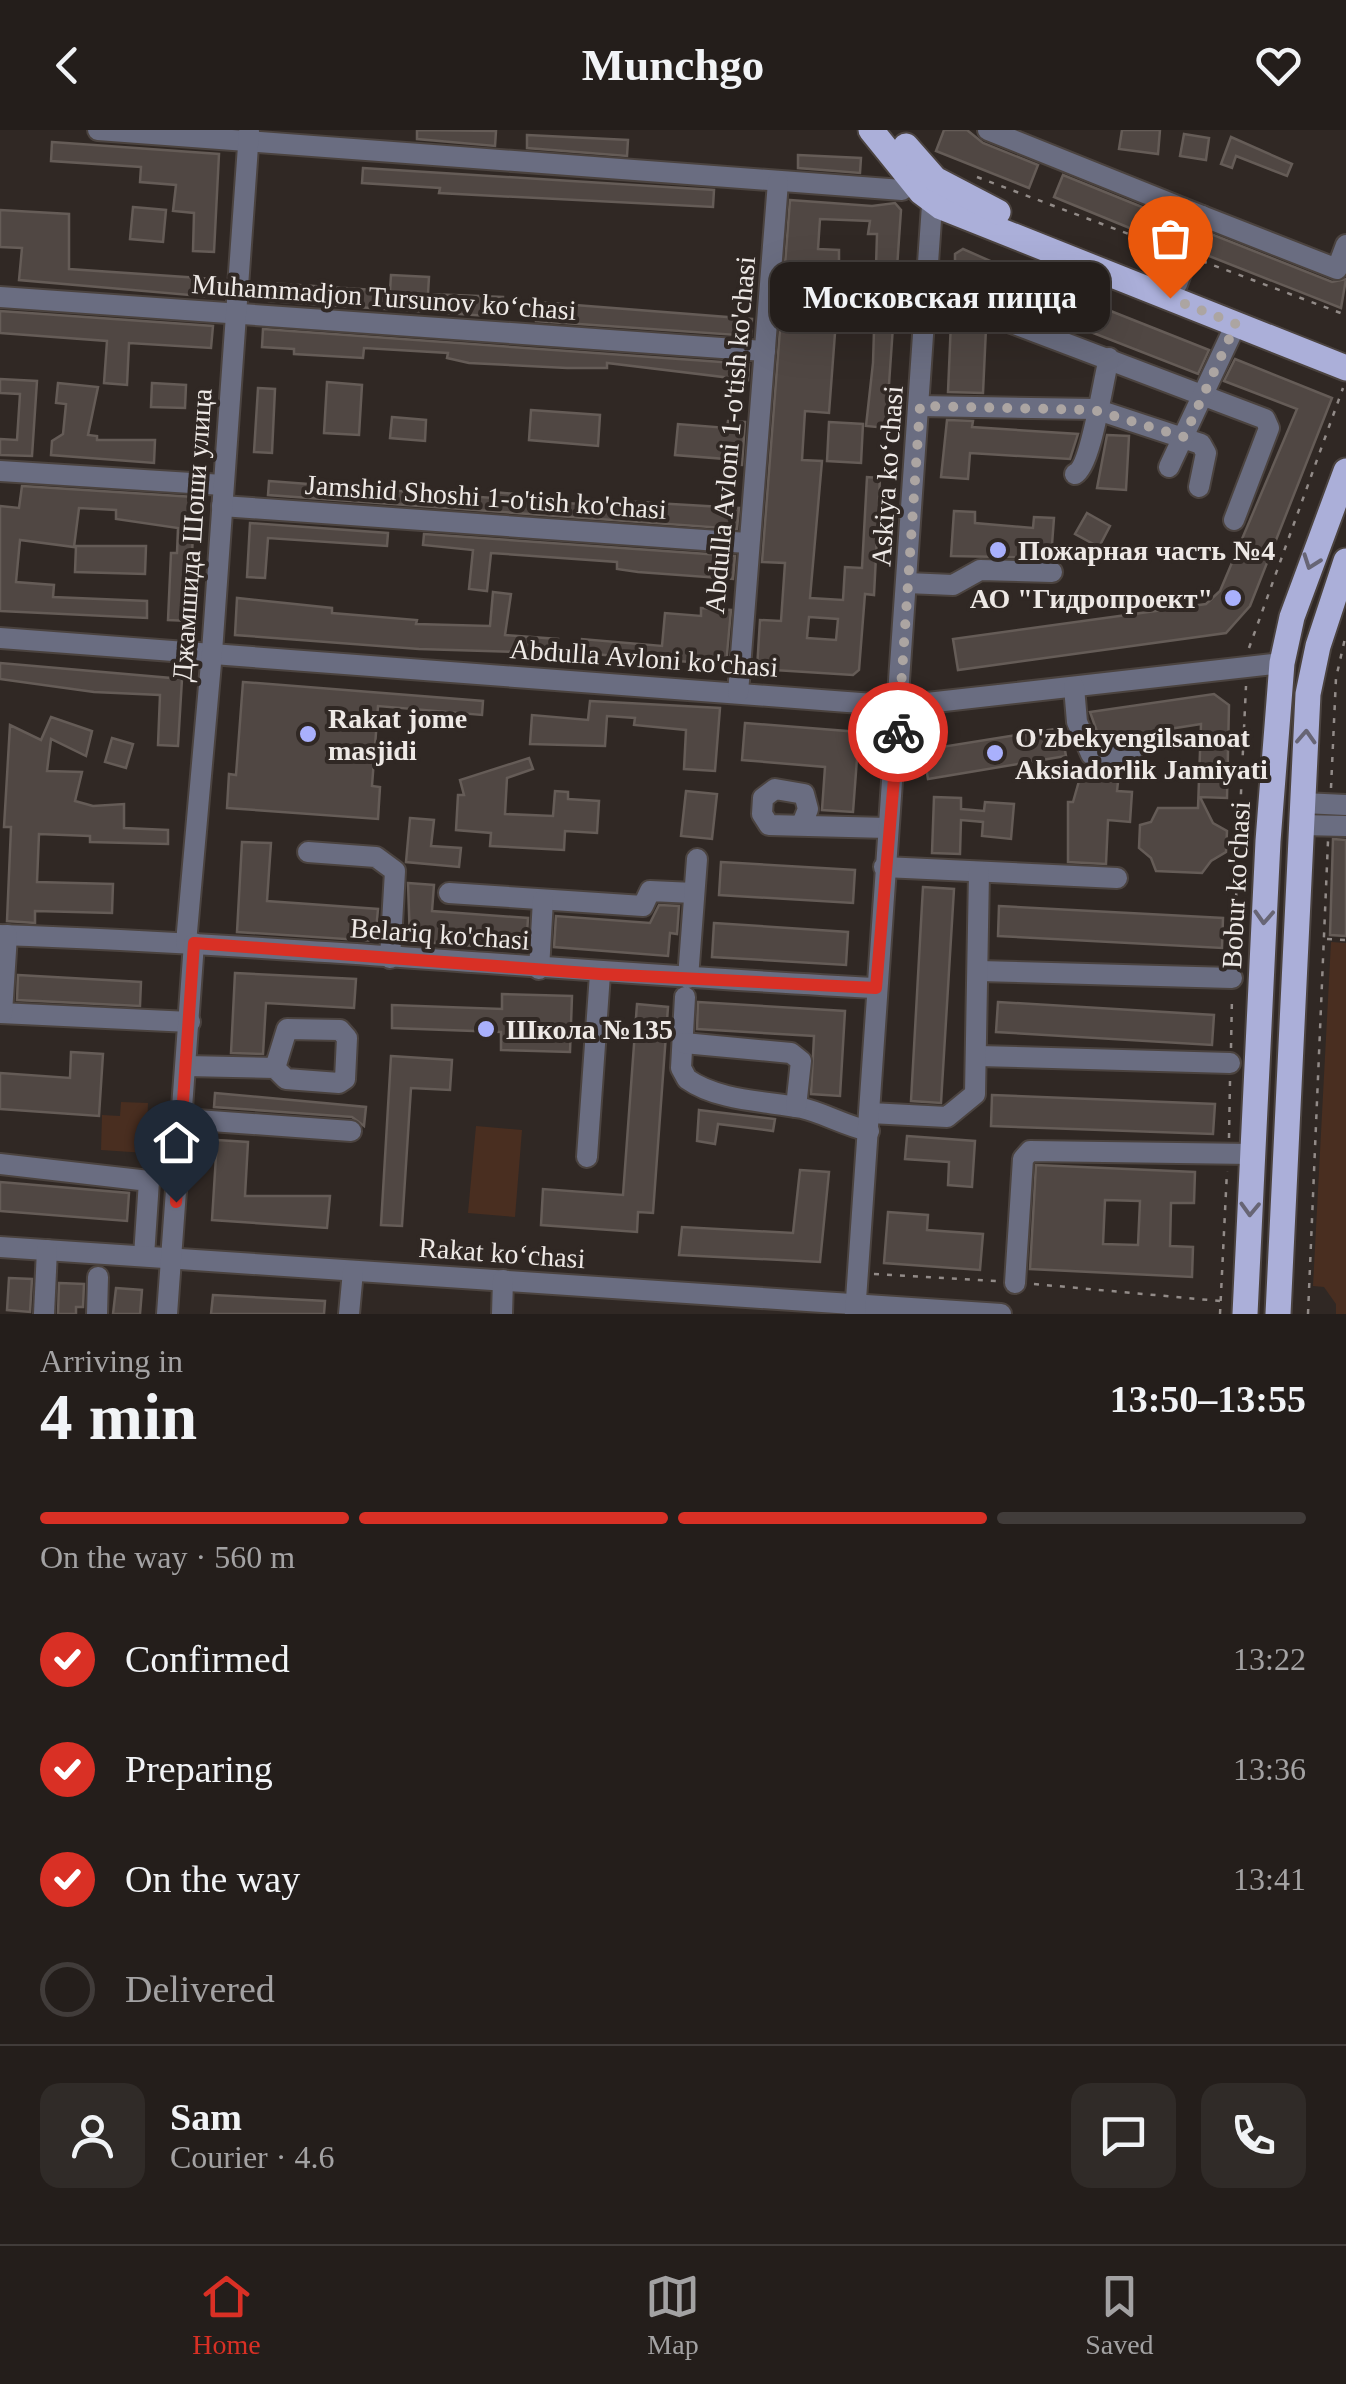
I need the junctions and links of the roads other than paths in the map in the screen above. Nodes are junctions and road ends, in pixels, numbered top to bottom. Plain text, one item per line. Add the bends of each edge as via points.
1 (98, 130) edge
2 (871, 130) edge
3 (988, 130) edge
4 (904, 134) edge
5 (249, 136) edge
6 (778, 182) junction
7 (926, 183) junction
8 (1202, 216) junction
9 (1346, 245) edge
10 (1177, 284) junction
11 (0, 296) edge
12 (976, 309) dead end
13 (235, 314) junction
14 (1236, 324) junction
15 (764, 351) junction
16 (1346, 351) edge
17 (1109, 358) junction
18 (1345, 377) edge
19 (1205, 393) junction
20 (920, 406) junction
21 (1094, 410) junction
22 (1184, 437) junction
23 (1169, 467) dead end
24 (0, 471) edge
25 (1346, 471) edge
26 (1075, 474) dead end
27 (1198, 487) dead end
28 (223, 495) junction
29 (1234, 520) dead end
30 (747, 543) junction
31 (1346, 560) edge
32 (1052, 572) dead end
33 (908, 583) junction
34 (0, 638) edge
35 (212, 652) junction
36 (1282, 663) junction
37 (1074, 687) junction
38 (738, 693) junction
39 (900, 706) junction
40 (1132, 754) dead end
41 (1338, 815) edge
42 (802, 824) dead end
43 (1302, 824) junction
44 (888, 828) junction
45 (1268, 841) junction
46 (308, 852) dead end
47 (697, 859) dead end
48 (884, 867) junction
49 (979, 872) junction
50 (1116, 878) dead end
51 (450, 893) dead end
52 (694, 893) junction
53 (543, 900) junction
54 (3, 935) edge
55 (190, 943) junction
56 (390, 958) junction
57 (539, 969) junction
58 (979, 971) junction
59 (600, 974) junction
60 (1232, 978) dead end
61 (686, 988) junction
62 (876, 988) junction
63 (1, 1013) edge
64 (190, 1022) junction
65 (684, 1042) junction
66 (978, 1056) junction
67 (1230, 1063) dead end
68 (186, 1066) junction
69 (274, 1068) dead end
70 (1255, 1077) junction
71 (1288, 1080) junction
72 (796, 1108) junction
73 (183, 1120) junction
74 (870, 1122) junction
75 (351, 1131) dead end
76 (1252, 1154) junction
77 (587, 1157) dead end
78 (0, 1164) edge
79 (0, 1246) edge
80 (47, 1250) junction
81 (144, 1256) junction
82 (170, 1258) junction
83 (353, 1271) junction
84 (98, 1277) dead end
85 (503, 1280) junction
86 (1015, 1283) road end
87 (660, 1291) junction
88 (855, 1309) edge
89 (44, 1314) edge
90 (97, 1314) edge
91 (167, 1314) edge
92 (349, 1314) edge
93 (502, 1314) edge
94 (659, 1314) edge
95 (1001, 1314) edge
96 (1246, 1314) edge
97 (1278, 1314) edge

1 - 5 street
2 - 7 main road
3 - 8 street
4 - 7 main road
5 - 6 street
5 - 13 street, Джамшида Шоши улица
6 - 7 street via 902,190
6 - 15 street, Abdulla Avloni 1-o'tish ko'chasi
7 - 10 main road
7 - 14 main road
7 - 20 street, Askiya koʻchasi
8 - 9 street via 1337,268
8 - 10 street
10 - 16 main road
11 - 13 street, Muhammadjon Tursunov koʻchasi
12 - 17 street
13 - 15 street, Muhammadjon Tursunov koʻchasi
13 - 28 street, Джамшида Шоши улица
14 - 18 main road
14 - 19 street
15 - 30 street, Abdulla Avloni 1-o'tish ko'chasi
17 - 19 street
17 - 21 street
19 - 22 street
19 - 29 street via 1268,422
20 - 21 street
20 - 33 street, Askiya koʻchasi
21 - 22 street
21 - 26 street via 1088,461
22 - 23 street
22 - 27 street via 1206,453
24 - 28 street, Jamshid Shoshi 1-o'tish ko'chasi
25 -> 36 main road, Bobur ko'chasi via 1292,617
28 - 30 street, Jamshid Shoshi 1-o'tish ko'chasi
28 - 35 street, Джамшида Шоши улица
30 - 38 street, Abdulla Avloni 1-o'tish ko'chasi
43 -> 31 main road via 1311,677
32 - 33 street via 980,570 952,585
33 - 39 street, Askiya koʻchasi
34 - 35 street, Abdulla Avloni ko'chasi
35 - 38 street, Abdulla Avloni ko'chasi
35 - 55 street, Джамшида Шоши улица
36 - 37 street, Abdulla Avloni ko'chasi
36 - 45 main road, Bobur ko'chasi
37 - 39 street, Abdulla Avloni ko'chasi
37 - 40 street via 1077,722 1091,754
38 - 39 street, Abdulla Avloni ko'chasi
39 - 44 street, Askiya koʻchasi
41 - 43 street
42 - 44 street
43 - 45 main road via 1284,850
43 - 71 main road
44 - 48 street, Askiya koʻchasi
45 -> 70 main road, Bobur ko'chasi
46 - 56 street via 376,857 395,871
47 - 52 street
48 - 49 street
48 - 62 street, Askiya koʻchasi
49 - 50 street
49 - 58 street
51 - 53 street
52 - 53 street via 650,891 643,906
52 - 61 street
53 - 57 street
54 - 55 street, Belariq ko'chasi
54 - 63 street
55 - 56 street, Belariq ko'chasi
55 - 64 street, Джамшида Шоши улица
56 - 57 street, Belariq ko'chasi
57 - 59 street, Belariq ko'chasi
58 - 60 street
58 - 66 street
59 - 61 street, Belariq ko'chasi
59 - 77 street
61 - 62 street, Belariq ko'chasi
61 - 65 street
62 - 74 street, Askiya koʻchasi
63 - 64 street
64 - 68 street, Джамшида Шоши улица
65 - 72 street via 682,1068 695,1085
65 - 72 street via 791,1053 800,1060
66 - 67 street
66 - 74 street via 975,1094 958,1112
68 - 69 street
68 - 73 street, Джамшида Шоши улица
70 - 71 main road via 1273,1070
70 - 76 main road, Bobur ko'chasi
71 - 97 main road
72 - 74 street via 834,1124
73 - 75 street
73 - 82 street, Джамшида Шоши улица
74 - 88 street, Askiya koʻchasi
76 - 86 street via 1030,1151 1022,1159
76 -> 96 main road, Bobur ko'chasi
78 - 81 street via 149,1180
79 - 80 street, Rakat koʻchasi
80 - 81 street, Rakat koʻchasi
80 - 89 street
81 - 82 street, Rakat koʻchasi
82 - 83 street, Rakat koʻchasi
82 - 91 street, Джамшида Шоши улица
83 - 85 street, Rakat koʻchasi
83 - 92 street
84 - 90 street
85 - 87 street, Rakat koʻchasi
85 - 93 street
87 - 88 street, Rakat koʻchasi
87 - 94 street
88 - 95 street, Rakat koʻchasi

